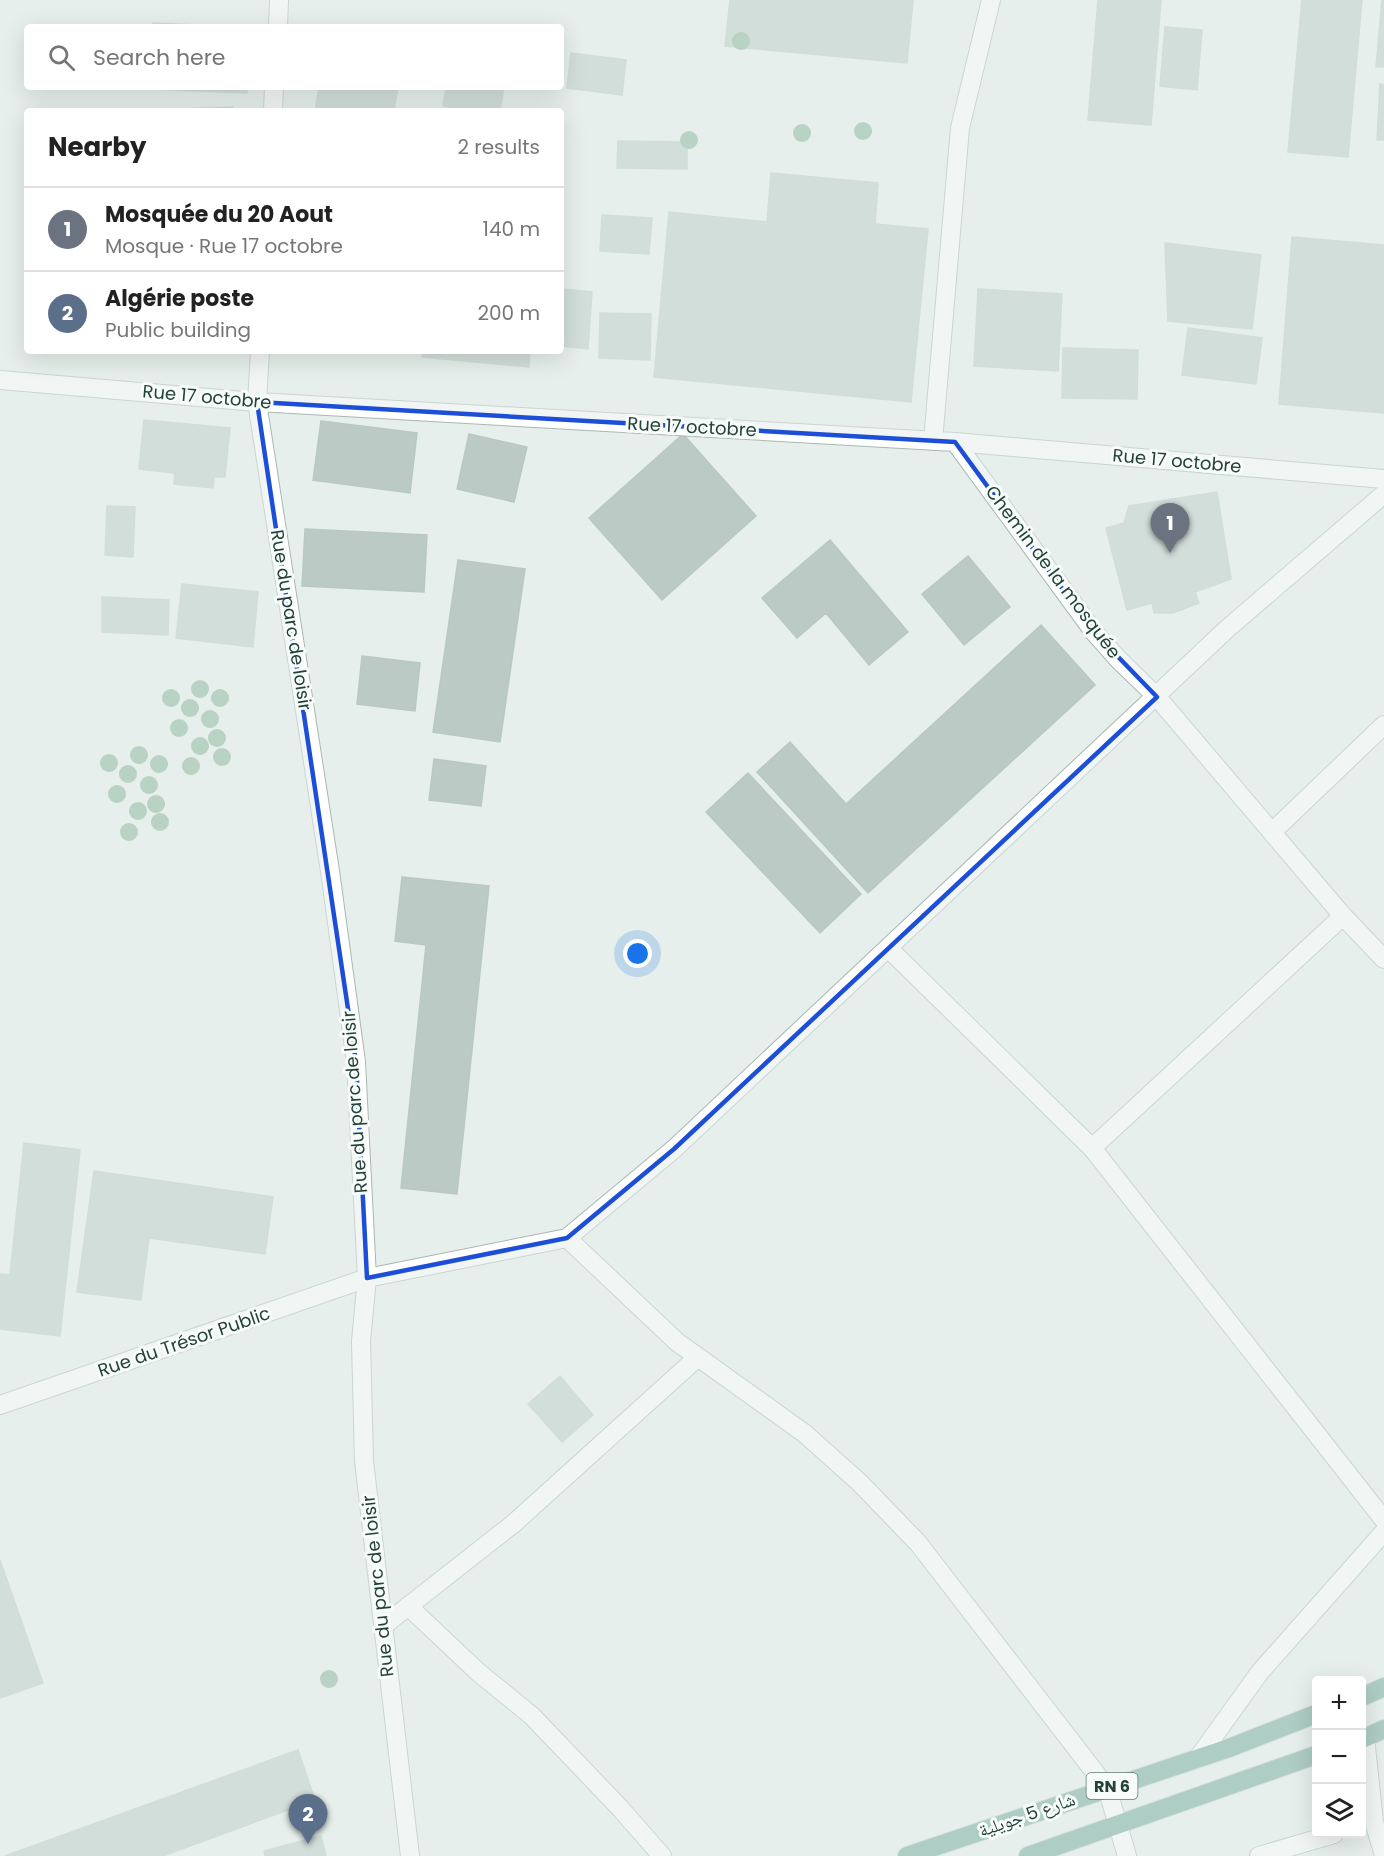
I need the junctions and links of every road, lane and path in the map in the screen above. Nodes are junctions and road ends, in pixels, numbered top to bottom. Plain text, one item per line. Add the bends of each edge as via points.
1 (279, 0) edge
2 (991, 0) edge
3 (278, 24) edge
4 (274, 90) edge
5 (273, 108) edge
6 (260, 354) edge
7 (0, 380) edge
8 (257, 402) junction
9 (933, 441) junction
10 (955, 442) junction
11 (1384, 479) edge
12 (1384, 494) edge
13 (1157, 696) junction
14 (1384, 725) edge
15 (1272, 832) junction
16 (1343, 916) junction
17 (888, 948) junction
18 (1384, 959) edge
19 (1092, 1148) junction
20 (567, 1238) junction
21 (367, 1278) junction
22 (698, 1357) junction
23 (0, 1406) edge
24 (1384, 1520) edge
25 (1384, 1532) edge
26 (408, 1606) junction
27 (382, 1626) junction
28 (1384, 1687) edge
29 (1366, 1695) edge
30 (1312, 1716) edge
31 (1384, 1729) edge
32 (1366, 1737) edge
33 (1312, 1757) edge
34 (1198, 1758) junction
35 (1366, 1763) edge
36 (1107, 1788) junction
37 (1373, 1822) edge
38 (1118, 1824) junction
39 (1318, 1838) edge
40 (1384, 1855) edge
41 (410, 1856) edge
42 (662, 1856) edge
43 (907, 1856) edge
44 (1028, 1856) edge
45 (1127, 1856) edge
46 (1259, 1856) edge

1 - 3 street
2 - 9 street via 960,128
4 - 5 street
6 - 8 street, Rue du parc de loisir
7 - 8 street, Rue 17 octobre
8 - 9 street, Rue 17 octobre
8 - 21 street, Rue du parc de loisir via 356,1062
9 - 10 street, Rue 17 octobre
10 - 11 street, Rue 17 octobre
10 - 13 street, Chemin de la mosquée via 1094,632
12 - 13 street via 1228,628
13 - 15 street, Chemin de la mosquée
13 - 17 street
14 - 15 street
15 - 16 street, Chemin de la mosquée
16 - 18 street, Chemin de la mosquée
16 - 19 street
17 - 19 street
17 - 20 street via 674,1149
19 - 24 street
20 - 21 street, Rue du Trésor Public
20 - 22 street via 677,1342
21 - 23 street, Rue du Trésor Public
21 - 27 street, Rue du parc de loisir via 361,1341 364,1461
22 - 26 street via 513,1524
22 - 36 street via 804,1433 918,1543
25 - 34 street via 1260,1672
26 - 27 street
26 - 42 street via 532,1716
27 - 41 street, Rue du parc de loisir
28 - 29 main road
30 - 34 main road, شارع 5 جويلية / RN 6
31 - 32 main road
33 - 38 main road, RN 6
34 - 36 main road, شارع 5 جويلية / RN 6
35 - 37 street
36 - 38 street
36 - 43 main road, شارع 5 جويلية / RN 6
37 - 40 street
38 - 44 main road, RN 6
38 - 45 street
39 - 46 street

